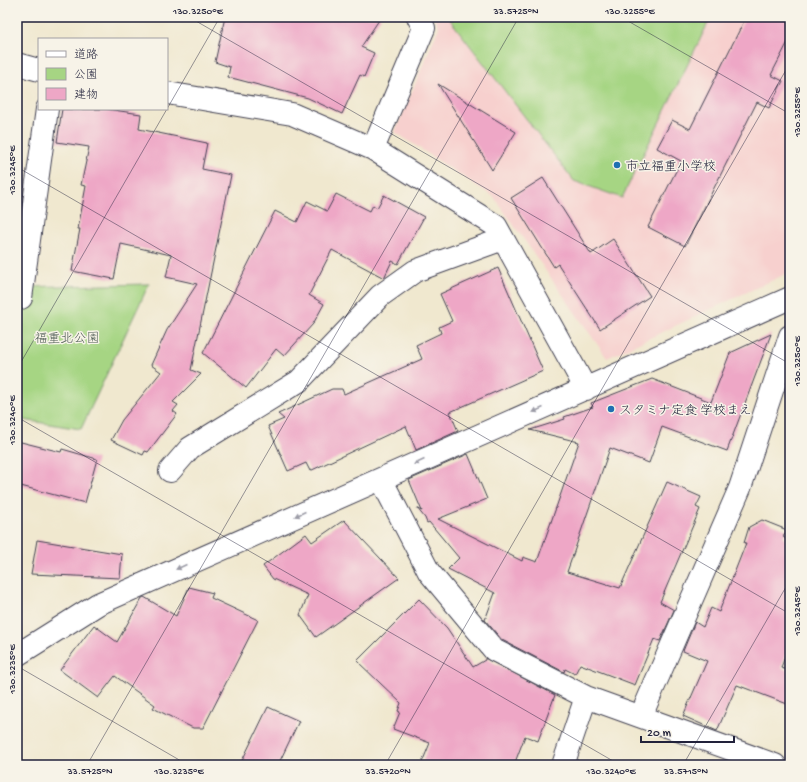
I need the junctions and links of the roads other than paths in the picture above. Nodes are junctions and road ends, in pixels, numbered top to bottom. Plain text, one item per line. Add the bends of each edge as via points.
1 (418, 17) edge
2 (17, 64) edge
3 (38, 70) edge
4 (168, 93) edge
5 (47, 110) edge
6 (373, 149) junction
7 (503, 238) junction
8 (20, 298) dead end
9 (790, 298) edge
10 (790, 336) edge
11 (580, 391) junction
12 (170, 470) dead end
13 (381, 479) junction
14 (17, 655) edge
15 (586, 697) junction
16 (641, 716) junction
17 (563, 765) edge
18 (775, 765) edge

1 - 6 street via 424,28
2 - 3 street
4 - 6 street via 292,114
5 - 8 street
6 - 7 street via 496,226
7 - 11 street
7 - 12 street via 414,272 380,296 299,380 190,448
9 - 11 street
10 - 16 street via 740,488
11 -> 13 street
13 -> 14 street via 98,604
13 - 15 street via 429,572 494,650
15 - 16 street
15 - 17 street
16 - 18 street

